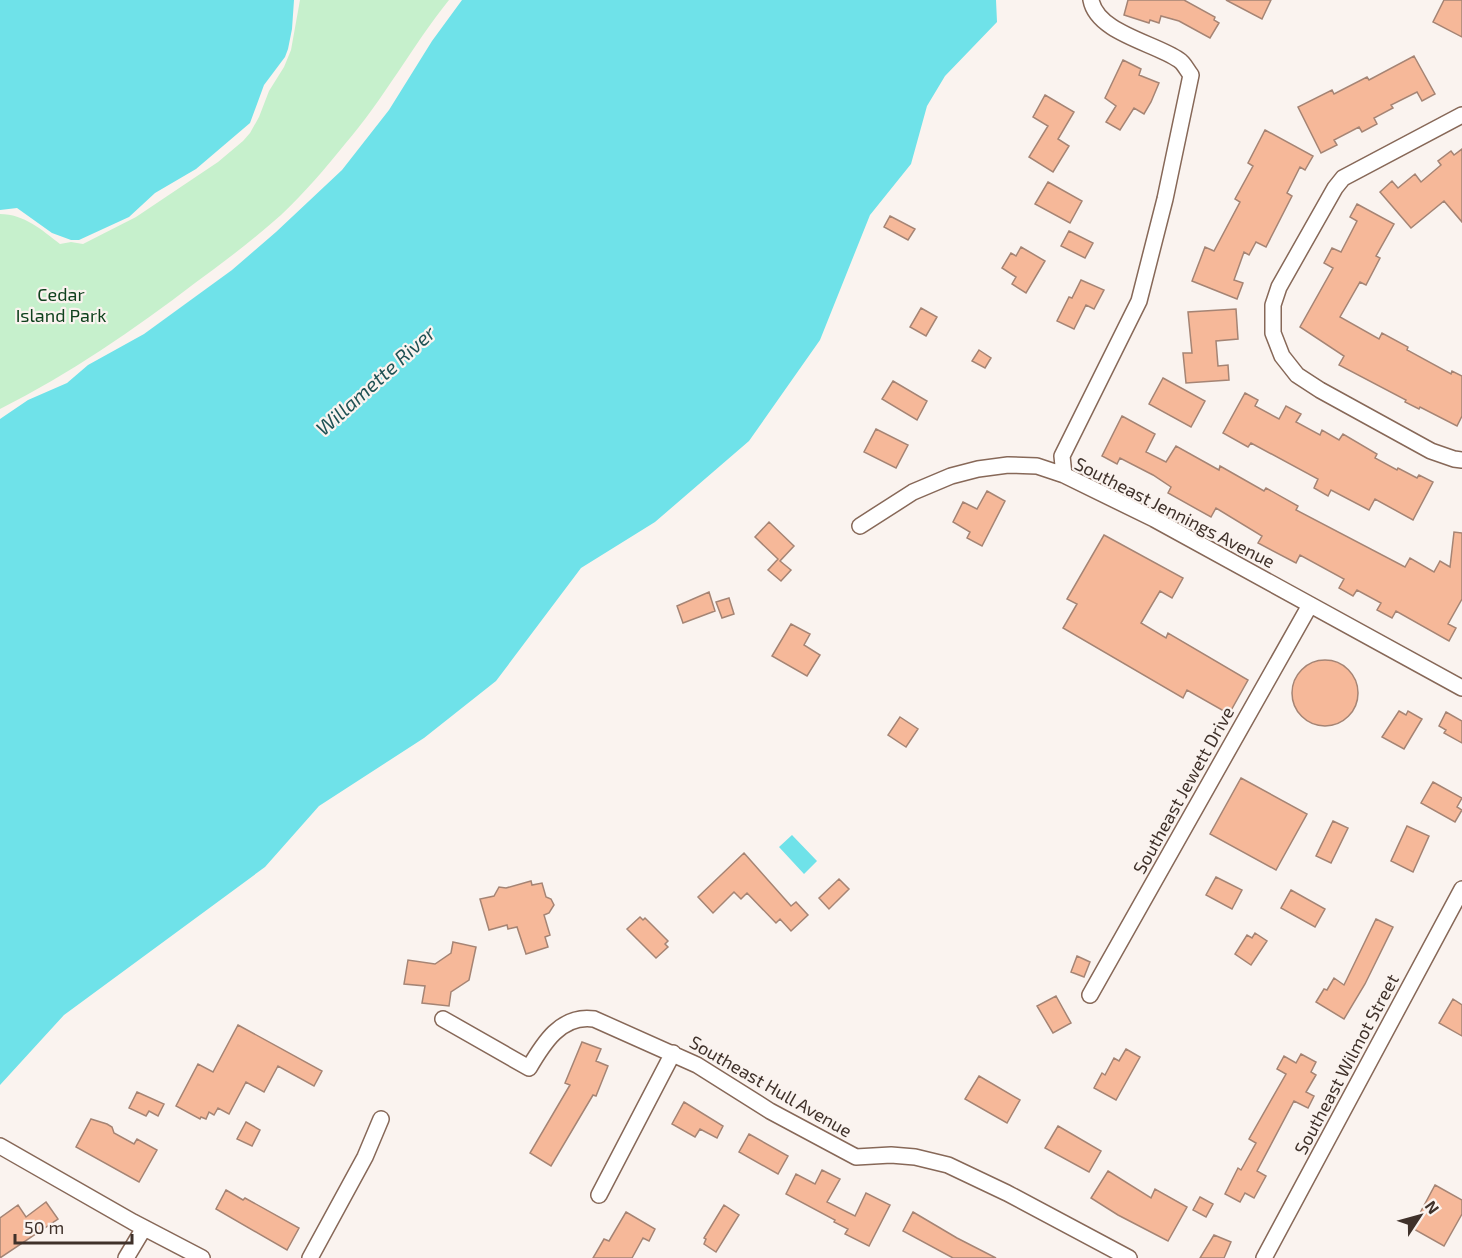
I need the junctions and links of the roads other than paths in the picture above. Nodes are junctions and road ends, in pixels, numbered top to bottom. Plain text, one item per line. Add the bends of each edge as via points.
1 (1091, 0) edge
2 (1462, 115) edge
3 (1462, 460) edge
4 (1064, 475) junction
5 (860, 526) dead end
6 (1310, 605) junction
7 (1461, 685) edge
8 (1462, 889) edge
9 (1090, 995) dead end
10 (443, 1019) dead end
11 (673, 1053) junction
12 (381, 1119) dead end
13 (0, 1146) edge
14 (599, 1195) dead end
15 (144, 1228) junction
16 (126, 1258) edge
17 (202, 1258) edge
18 (310, 1258) edge
19 (1129, 1258) edge
20 (1264, 1258) edge

1 - 4 street via 1103,20 1180,61 1191,75 1139,301 1062,456
2 - 3 street via 1343,178 1279,287 1273,305 1274,333 1282,356 1297,375 1431,451
4 - 5 street, Southeast Jennings Avenue via 1037,466 978,469 913,492
4 - 6 street, Southeast Jennings Avenue via 1154,519
6 - 7 street, Southeast Jennings Avenue
6 - 9 street, Southeast Jewett Drive
8 - 20 street, Southeast Wilmot Street
10 - 11 street via 529,1068 554,1033 582,1018 600,1021
11 - 14 street, Southeast Hull Avenue
11 - 19 street, Southeast Hull Avenue via 856,1156 915,1157 948,1165
12 - 18 street via 365,1157
13 - 15 street
15 - 16 street
15 - 17 street

